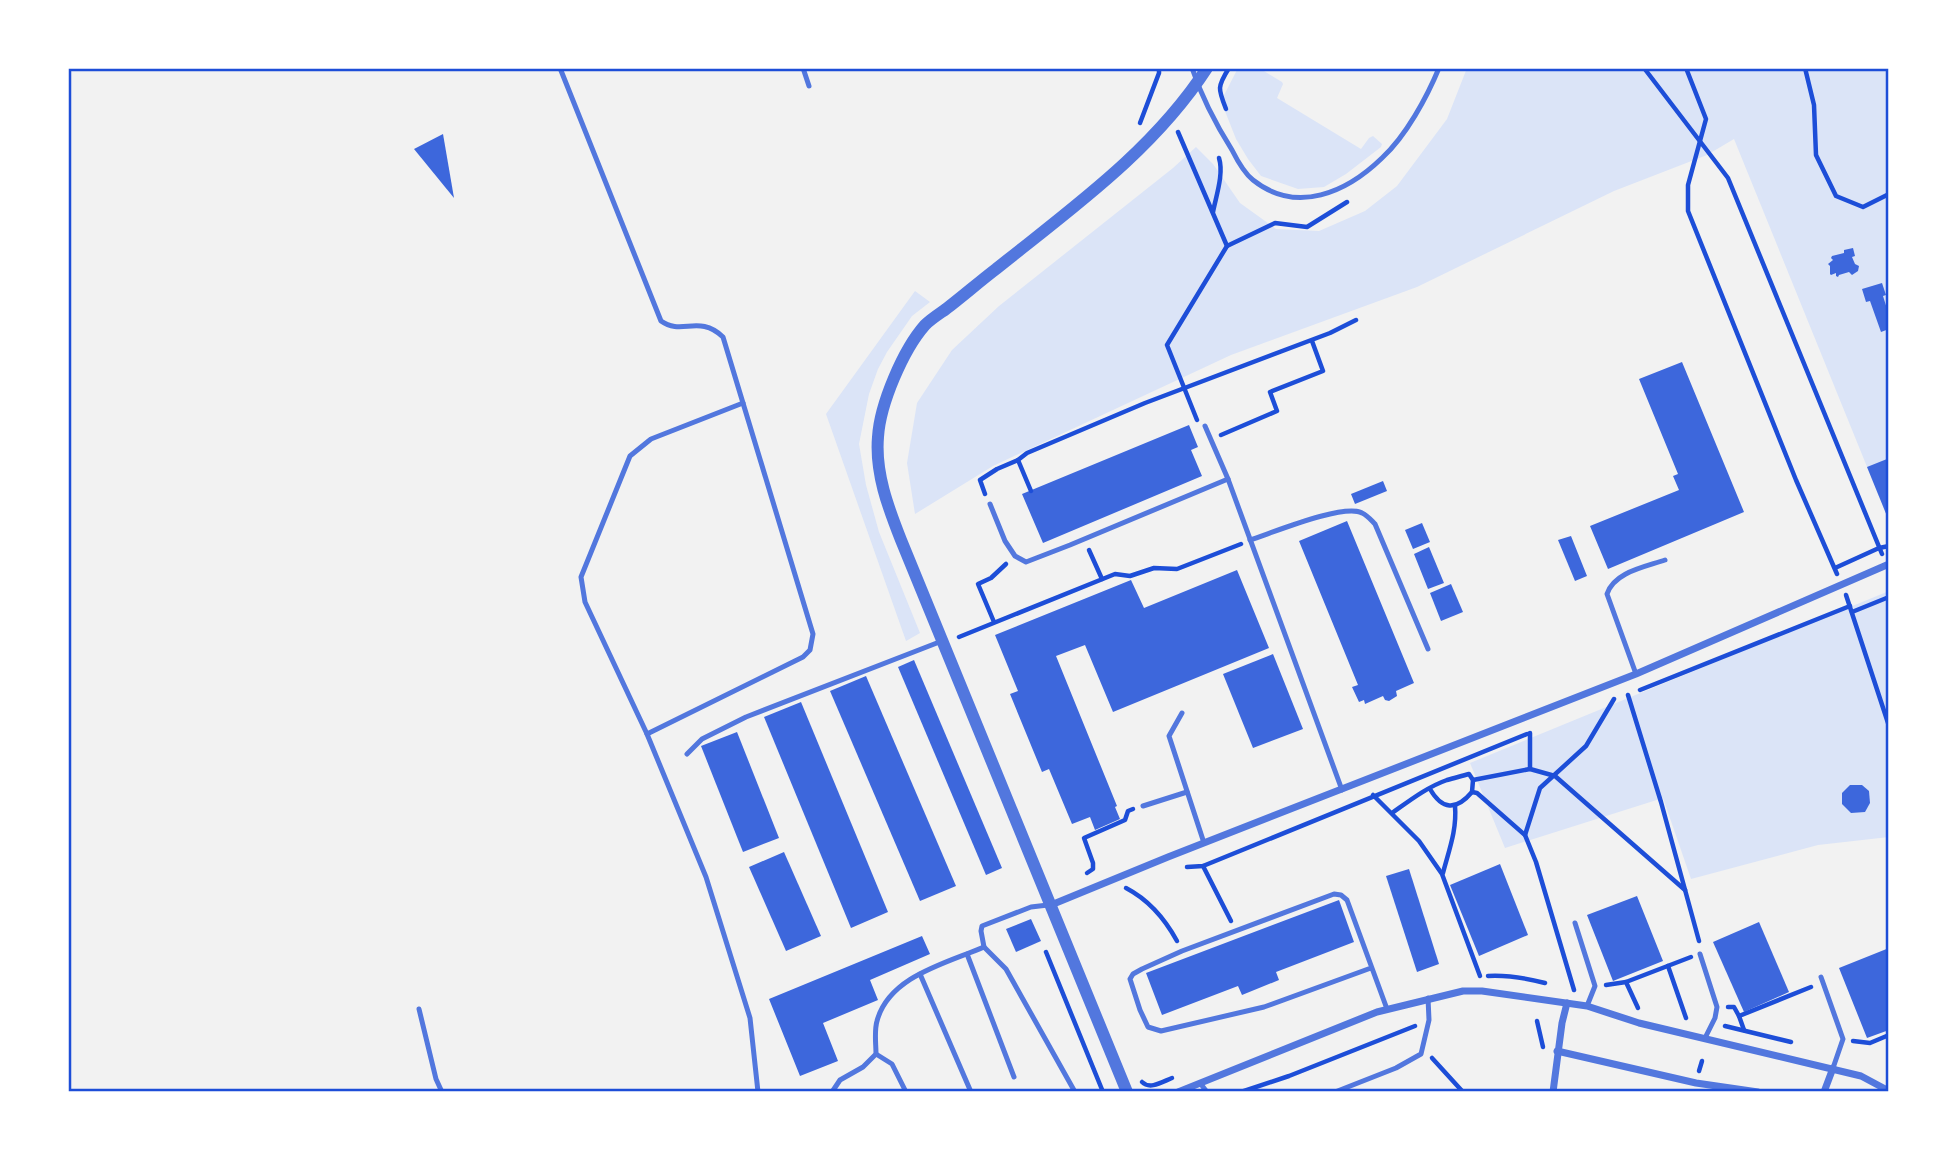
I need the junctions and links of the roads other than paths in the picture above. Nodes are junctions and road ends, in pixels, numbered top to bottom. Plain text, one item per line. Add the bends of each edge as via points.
1 (560, 68) edge
2 (803, 68) edge
3 (1192, 68) edge
4 (1208, 68) edge
5 (1439, 68) edge
6 (1197, 84) junction
7 (809, 86) dead end
8 (743, 403) junction
9 (1205, 426) road end
10 (1228, 480) junction
11 (990, 504) road end
12 (1250, 540) junction
13 (1665, 559) dead end
14 (1888, 564) edge
15 (942, 641) junction
16 (1428, 649) dead end
17 (1636, 674) junction
18 (1182, 713) dead end
19 (647, 734) junction
20 (687, 754) dead end
21 (1342, 790) junction
22 (1187, 792) junction
23 (1143, 806) dead end
24 (1204, 843) junction
25 (1051, 905) junction
26 (1575, 923) dead end
27 (984, 947) junction
28 (967, 954) junction
29 (1700, 954) road end
30 (1371, 968) junction
31 (920, 974) junction
32 (1822, 980) road end
33 (1428, 998) junction
34 (1567, 1003) junction
35 (1587, 1006) junction
36 (419, 1009) dead end
37 (1387, 1009) junction
38 (1705, 1038) junction
39 (1558, 1051) junction
40 (876, 1054) junction
41 (1833, 1068) junction
42 (1014, 1077) dead end
43 (1200, 1083) junction
44 (1889, 1091) edge
45 (442, 1092) edge
46 (758, 1092) edge
47 (832, 1092) edge
48 (906, 1092) edge
49 (971, 1092) edge
50 (1075, 1092) edge
51 (1127, 1092) edge
52 (1178, 1092) edge
53 (1207, 1092) edge
54 (1335, 1092) edge
55 (1553, 1092) edge
56 (1758, 1092) edge
57 (1824, 1092) edge

1 - 8 lane via 661,321 669,327 700,325 723,337
2 - 7 lane
3 - 6 lane
4 - 6 street
5 - 6 lane via 1428,94 1384,157 1339,189 1314,197 1270,191 1251,178 1213,120
6 - 15 street via 1128,162 925,325 893,379 877,436 884,496
8 - 19 lane via 651,439 630,456 581,577 585,602
8 - 19 lane via 813,634 810,650
9 - 10 lane
10 - 11 lane via 1026,562 1015,556
10 - 12 lane
12 - 16 lane via 1329,514 1361,512 1375,524
12 - 21 lane
13 - 17 lane via 1616,579 1606,594
14 - 17 street
15 - 20 lane via 747,717 702,739
15 - 25 street
17 - 21 street
18 - 22 lane via 1169,736
19 - 46 lane via 706,877 730,951 750,1018
21 - 24 street
22 - 23 lane
22 - 24 lane
24 - 25 street
25 - 27 lane via 1031,907 982,926
25 - 51 street
26 - 35 lane via 1595,986
27 - 28 lane
27 - 50 lane via 1006,969
28 - 31 lane
28 - 42 lane
29 - 38 lane via 1717,1007
30 - 30 lane via 1347,900 1334,894 1182,951 1142,968 1130,979 1148,1027 1161,1031 1264,1007
30 - 37 lane
31 - 40 lane via 891,993 876,1022
31 - 49 lane
32 - 41 lane via 1843,1039
33 - 34 street via 1482,991
33 - 37 street
33 - 54 lane via 1429,1020 1421,1054
34 - 35 street
34 - 39 street
35 - 38 street
36 - 45 lane
37 - 43 street
38 - 41 street
39 - 55 street
39 - 56 street via 1696,1083
40 - 47 lane via 840,1080
40 - 48 lane via 892,1065
41 - 44 street
41 - 57 street
43 - 52 street
43 - 53 lane

